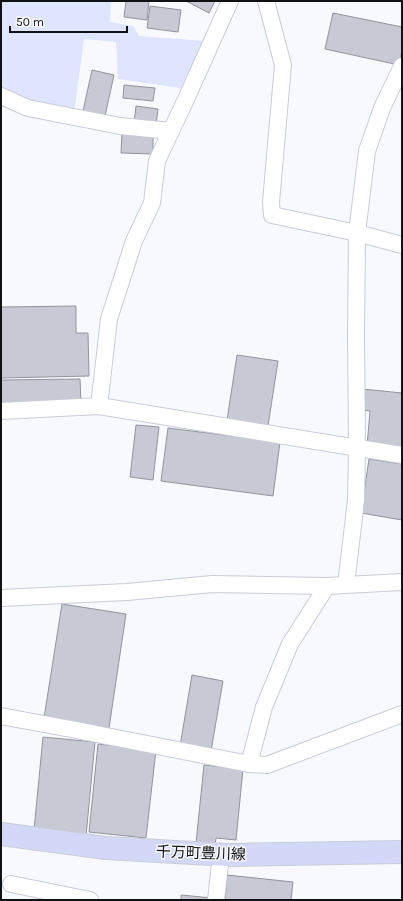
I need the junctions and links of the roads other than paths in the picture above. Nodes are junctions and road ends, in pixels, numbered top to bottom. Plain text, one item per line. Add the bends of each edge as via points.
1 (230, 1) edge
2 (266, 1) edge
3 (402, 66) edge
4 (1, 96) edge
5 (171, 131) junction
6 (357, 233) junction
7 (402, 245) edge
8 (99, 406) junction
9 (1, 411) edge
10 (357, 448) junction
11 (402, 455) edge
12 (402, 582) edge
13 (346, 585) junction
14 (327, 586) junction
15 (1, 598) edge
16 (402, 714) edge
17 (1, 716) edge
18 (249, 764) junction
19 (1, 834) edge
20 (402, 852) edge
21 (221, 855) junction
22 (11, 884) dead end
23 (90, 900) edge
24 (216, 900) edge

1 - 5 street
2 - 6 street via 283,65 272,215
3 - 6 street via 382,108 367,151
4 - 5 street via 28,108 120,126
5 - 8 street via 157,160 152,203 134,241 109,319
6 - 7 street
6 - 10 street
8 - 9 street
8 - 10 street
10 - 11 street
10 - 13 street via 356,500
12 - 13 street
13 - 14 street
14 - 15 street via 212,584 127,592
14 - 18 street via 290,644 264,707
16 - 18 street via 267,765
17 - 18 street
19 - 21 main road, 千万町豊川線 via 106,848
20 - 21 main road, 千万町豊川線
21 - 24 street
22 - 23 street

